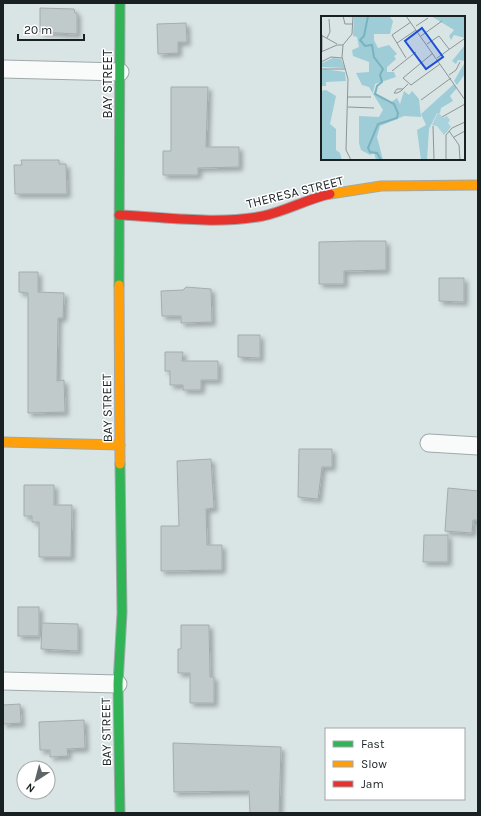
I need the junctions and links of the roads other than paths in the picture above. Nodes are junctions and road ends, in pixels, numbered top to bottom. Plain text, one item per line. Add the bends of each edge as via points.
1 (120, 3) edge
2 (3, 69) edge
3 (120, 72) junction
4 (478, 185) edge
5 (119, 215) junction
6 (3, 442) edge
7 (429, 443) dead end
8 (120, 444) junction
9 (478, 446) edge
10 (3, 681) edge
11 (118, 684) junction
12 (120, 813) edge

1 - 3 main road, BAY STREET
2 - 3 street
3 - 5 main road, BAY STREET
4 - 5 main road, THERESA STREET via 402,186 344,192 324,195 264,215 224,220
5 - 8 main road, BAY STREET
6 - 8 main road
7 - 9 street
8 - 11 main road, BAY STREET via 122,613
10 - 11 street
11 - 12 main road, BAY STREET

